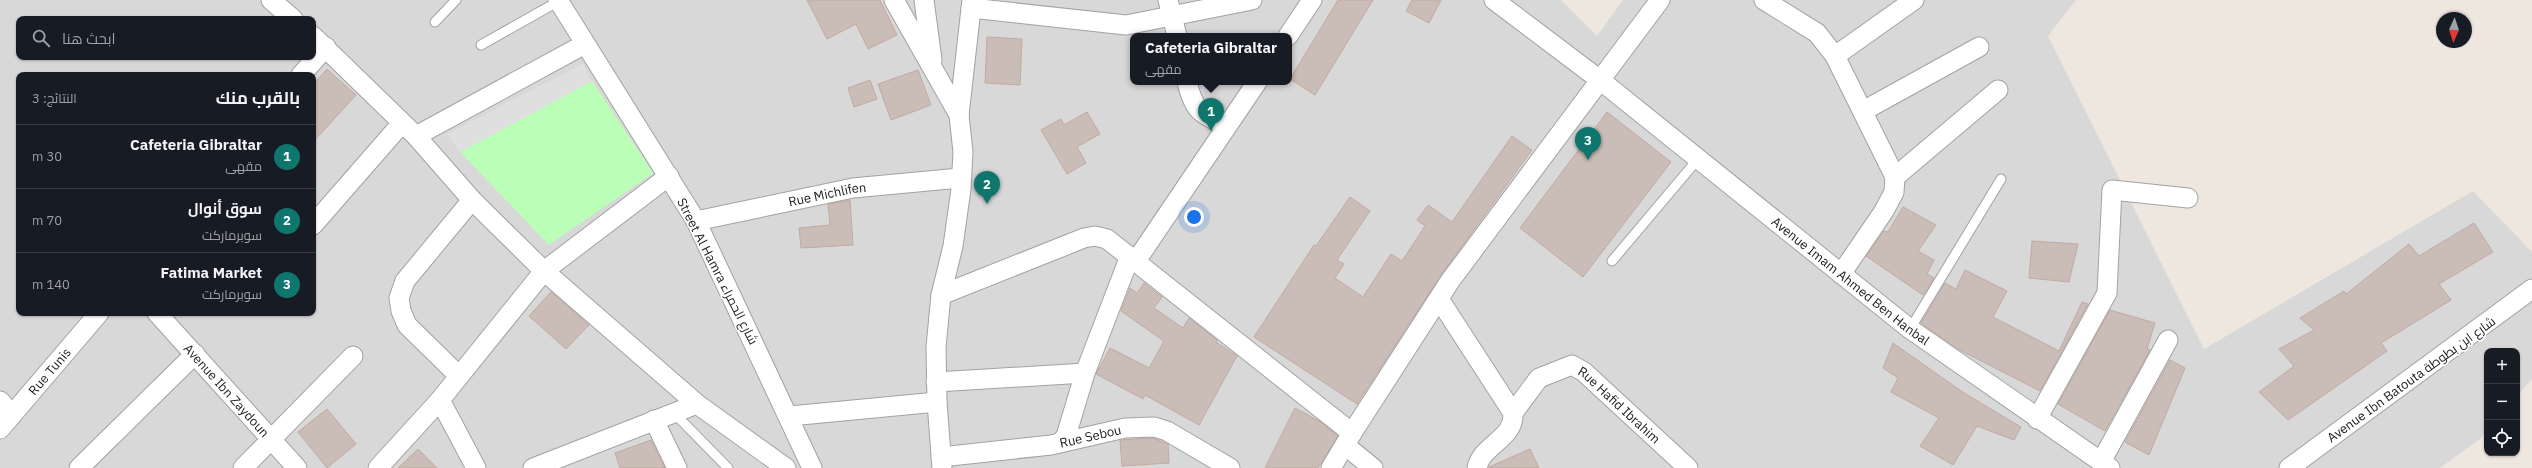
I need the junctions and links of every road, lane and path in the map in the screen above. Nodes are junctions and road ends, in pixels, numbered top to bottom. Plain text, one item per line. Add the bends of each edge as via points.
1 (456, 0) edge
2 (894, 0) edge
3 (924, 0) edge
4 (1252, 0) edge
5 (1312, 0) edge
6 (1494, 0) edge
7 (1660, 0) edge
8 (1914, 0) edge
9 (558, 1) edge
10 (1773, 2) edge
11 (972, 4) edge
12 (1170, 7) edge
13 (435, 22) dead end
14 (1176, 33) edge
15 (1290, 33) edge
16 (319, 42) edge
17 (585, 44) junction
18 (481, 45) dead end
19 (1979, 47) dead end
20 (1835, 56) junction
21 (309, 60) edge
22 (933, 70) junction
23 (303, 72) edge
24 (1600, 80) junction
25 (1188, 85) edge
26 (1255, 85) edge
27 (1998, 90) dead end
28 (1863, 111) junction
29 (959, 115) junction
30 (402, 123) junction
31 (1227, 125) junction
32 (416, 136) junction
33 (1698, 159) junction
34 (669, 176) junction
35 (1895, 177) junction
36 (960, 178) junction
37 (2000, 179) dead end
38 (2188, 198) dead end
39 (472, 200) junction
40 (696, 221) junction
41 (316, 222) edge
42 (1133, 259) junction
43 (1612, 261) dead end
44 (544, 271) junction
45 (1840, 274) junction
46 (2532, 289) edge
47 (941, 295) junction
48 (1439, 299) junction
49 (96, 316) edge
50 (160, 316) edge
51 (1910, 329) junction
52 (2168, 340) dead end
53 (195, 354) junction
54 (353, 356) dead end
55 (1084, 373) junction
56 (459, 376) junction
57 (936, 382) junction
58 (440, 400) junction
59 (937, 402) junction
60 (697, 404) junction
61 (674, 413) junction
62 (1513, 413) junction
63 (4, 415) edge
64 (790, 416) junction
65 (654, 420) junction
66 (2037, 420) junction
67 (272, 439) junction
68 (1349, 440) junction
69 (1062, 442) junction
70 (941, 462) edge
71 (2105, 465) edge
72 (79, 468) edge
73 (243, 468) edge
74 (296, 468) edge
75 (378, 468) edge
76 (476, 468) edge
77 (533, 468) edge
78 (677, 468) edge
79 (728, 468) edge
80 (786, 468) edge
81 (812, 468) edge
82 (1230, 468) edge
83 (1331, 468) edge
84 (1373, 468) edge
85 (1477, 468) edge
86 (1688, 468) edge
87 (2290, 468) edge

1 - 13 lane
2 - 22 street
3 - 22 street
4 - 12 street
5 - 15 street
6 - 24 street, Avenue Imam Ahmed Ben Hanbal
7 - 24 street
8 - 20 street
9 - 17 street, Street Al Hamra شارع الحمراء
9 - 18 lane
10 - 20 street via 1817,33
11 - 12 street via 1126,25
11 - 29 street
12 - 14 street
16 - 30 street
17 - 32 street
17 - 34 street, Street Al Hamra شارع الحمراء
19 - 28 street
20 - 28 street
21 - 23 street
22 - 29 street
24 - 33 street, Avenue Imam Ahmed Ben Hanbal
24 - 48 street
25 - 31 street via 1196,108 1204,116
26 - 31 street
27 - 35 street
28 - 35 street
29 - 36 street via 963,152
30 - 32 street
30 - 41 street
31 - 42 street
32 - 39 street
33 - 43 lane
33 - 45 street, Avenue Imam Ahmed Ben Hanbal
34 - 40 street, Street Al Hamra شارع الحمراء
34 - 44 street
35 - 45 street via 1894,192 1884,211
36 - 40 street, Rue Michlifen via 853,188
36 - 47 street via 961,190 953,246
37 - 51 lane
38 - 66 street via 2112,190 2107,293
39 - 44 street
39 - 56 street via 405,281 399,298 407,325
40 - 64 street, Street Al Hamra شارع الحمراء
42 - 47 street via 1107,239 1095,236 1084,238
42 - 55 street
42 - 68 street
44 - 56 street
44 - 60 street
45 - 51 street, Avenue Imam Ahmed Ben Hanbal
46 - 87 street, Avenue Ibn Batouta شارع ابن بطوطة
47 - 57 street via 936,346
48 - 62 street
48 - 68 street
49 - 63 street, Rue Tunis
50 - 53 street, Avenue Ibn Zaydoun
51 - 66 street, Avenue Imam Ahmed Ben Hanbal
52 - 71 street
53 - 67 street, Avenue Ibn Zaydoun
53 - 72 street
54 - 67 street
55 - 57 street
55 - 69 street
56 - 58 street
57 - 59 street
58 - 75 street
58 - 76 street
59 - 64 street
59 - 70 street
60 - 61 street
60 - 80 street
61 - 65 street
61 - 79 lane
62 - 85 street via 1514,422 1510,430 1478,460
62 - 86 street, Rue Hafid Ibrahim via 1539,378 1572,365 1584,372
64 - 81 street, Street Al Hamra شارع الحمراء
65 - 77 street
65 - 78 street
66 - 71 street, Avenue Imam Ahmed Ben Hanbal
67 - 73 street
67 - 74 street, Avenue Ibn Zaydoun
68 - 83 street
68 - 84 street
69 - 70 street, Rue Sebou
69 - 82 street, Rue Sebou via 1125,428 1154,427 1168,431

